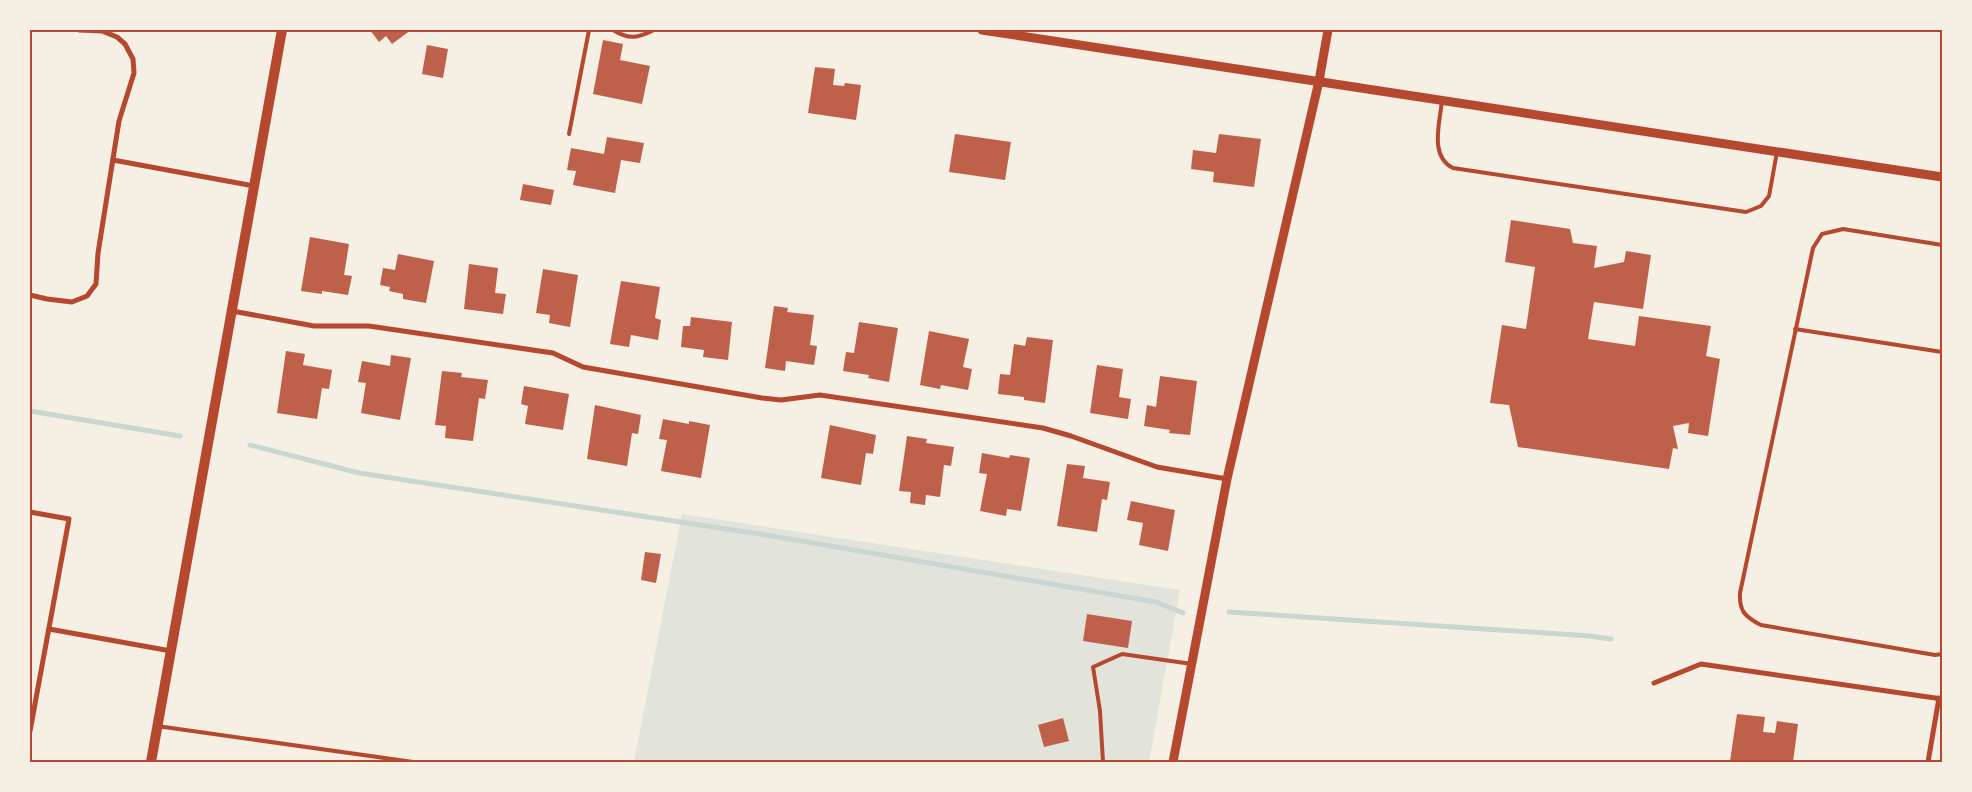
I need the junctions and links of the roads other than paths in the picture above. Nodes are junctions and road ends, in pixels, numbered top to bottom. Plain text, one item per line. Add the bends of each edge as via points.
1 (79, 30) edge
2 (282, 30) edge
3 (589, 30) edge
4 (613, 30) edge
5 (654, 30) edge
6 (982, 30) edge
7 (1328, 30) edge
8 (1319, 81) junction
9 (1442, 100) junction
10 (569, 134) dead end
11 (1778, 151) junction
12 (113, 160) junction
13 (1942, 177) edge
14 (254, 186) junction
15 (1942, 245) edge
16 (30, 295) edge
17 (232, 311) junction
18 (1795, 329) junction
19 (1942, 352) edge
20 (1227, 479) junction
21 (30, 512) edge
22 (49, 629) junction
23 (171, 652) junction
24 (1942, 654) edge
25 (1192, 664) junction
26 (1654, 683) dead end
27 (1940, 699) edge
28 (158, 726) junction
29 (30, 731) edge
30 (151, 762) edge
31 (413, 762) edge
32 (1103, 762) edge
33 (1173, 762) edge
34 (1928, 762) edge

1 - 12 street via 102,31 117,37 133,59 134,73 119,121
2 - 14 main road
3 - 10 lane
4 - 5 lane via 624,36 639,37
6 - 8 street
7 - 8 street
8 - 9 street
8 - 20 street
9 - 11 street
9 - 11 lane via 1437,149 1444,164 1453,168 1746,212 1761,206 1769,196
11 - 13 street
12 - 14 street
12 - 16 street via 96,284 87,296 72,302
14 - 17 main road
15 - 18 lane via 1843,229 1822,234 1812,248
17 - 20 street via 314,326 369,326 553,353 583,367 762,398 781,400 820,395 1043,428 1157,466
17 - 23 main road
18 - 19 lane
18 - 24 lane via 1740,592 1742,612 1761,625
20 - 25 street
21 - 22 street via 69,519
22 - 23 street
22 - 29 street
23 - 28 main road
25 - 32 lane via 1122,654 1093,667
25 - 33 street
26 - 27 street via 1701,664
27 - 34 street
28 - 30 main road
28 - 31 lane

